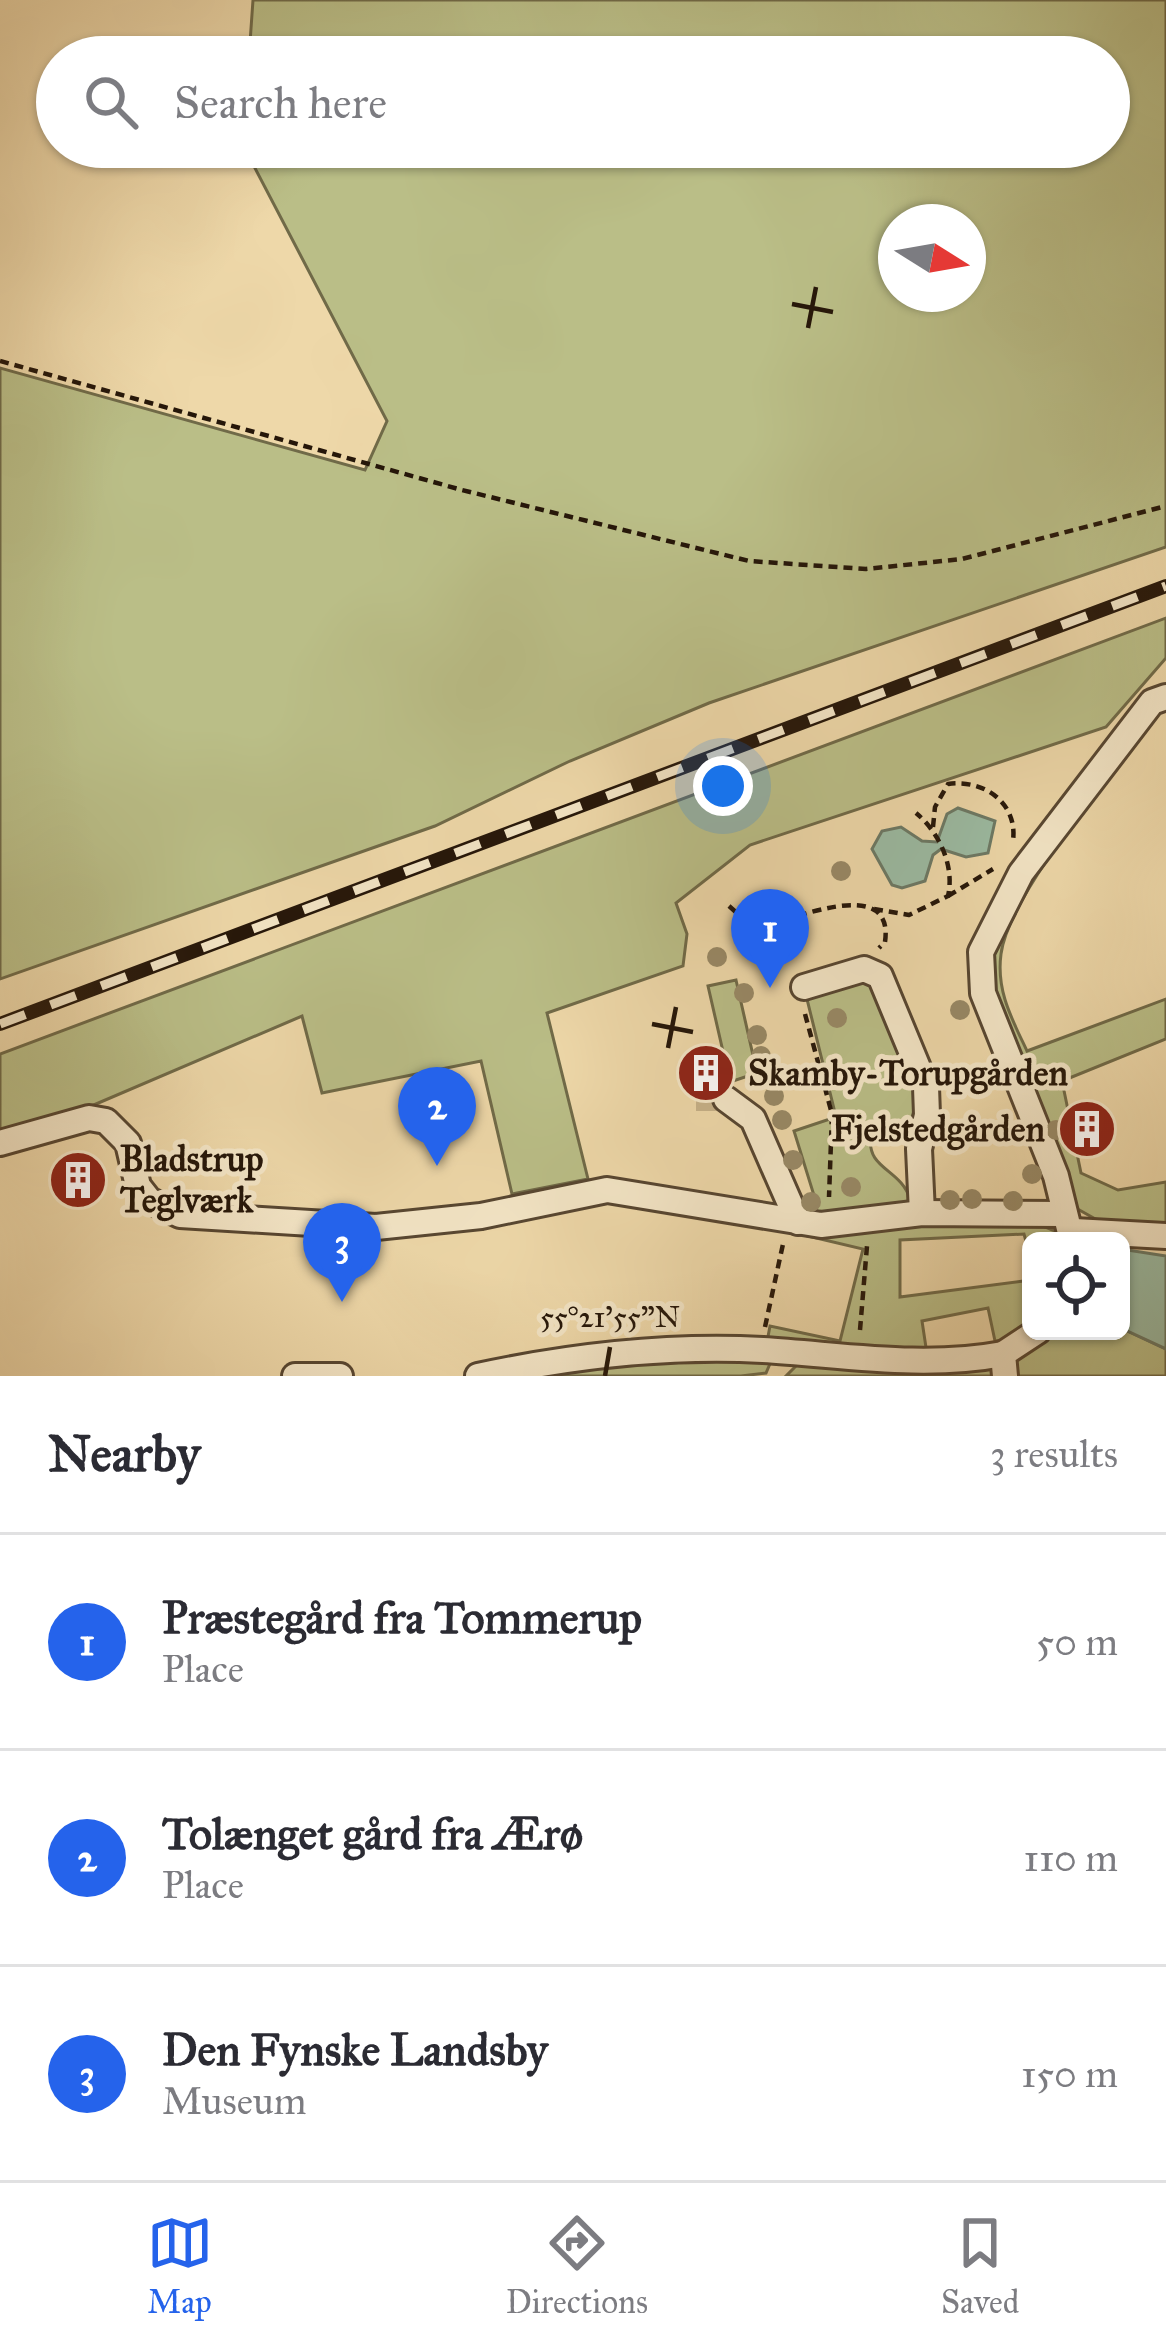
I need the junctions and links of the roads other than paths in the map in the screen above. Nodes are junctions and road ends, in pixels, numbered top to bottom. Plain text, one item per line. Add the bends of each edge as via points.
1 (1166, 698) edge
2 (804, 987) road end
3 (726, 1099) dead end
4 (0, 1143) edge
5 (922, 1213) junction
6 (802, 1222) junction
7 (1070, 1229) edge
8 (1166, 1236) edge
9 (1029, 1340) edge
10 (1004, 1365) edge
11 (296, 1376) edge
12 (340, 1376) edge
13 (478, 1376) edge

1 - 7 street via 1151,702 1022,873 981,952 983,993
2 - 5 street via 870,968 880,976 926,1087
3 - 6 street via 753,1119
4 - 6 street via 89,1118 106,1121 128,1143 149,1200 180,1215 389,1226 607,1190
5 - 6 street
5 - 7 street
7 - 8 street
9 - 10 street
10 - 13 street via 760,1350 565,1358
11 - 12 street

